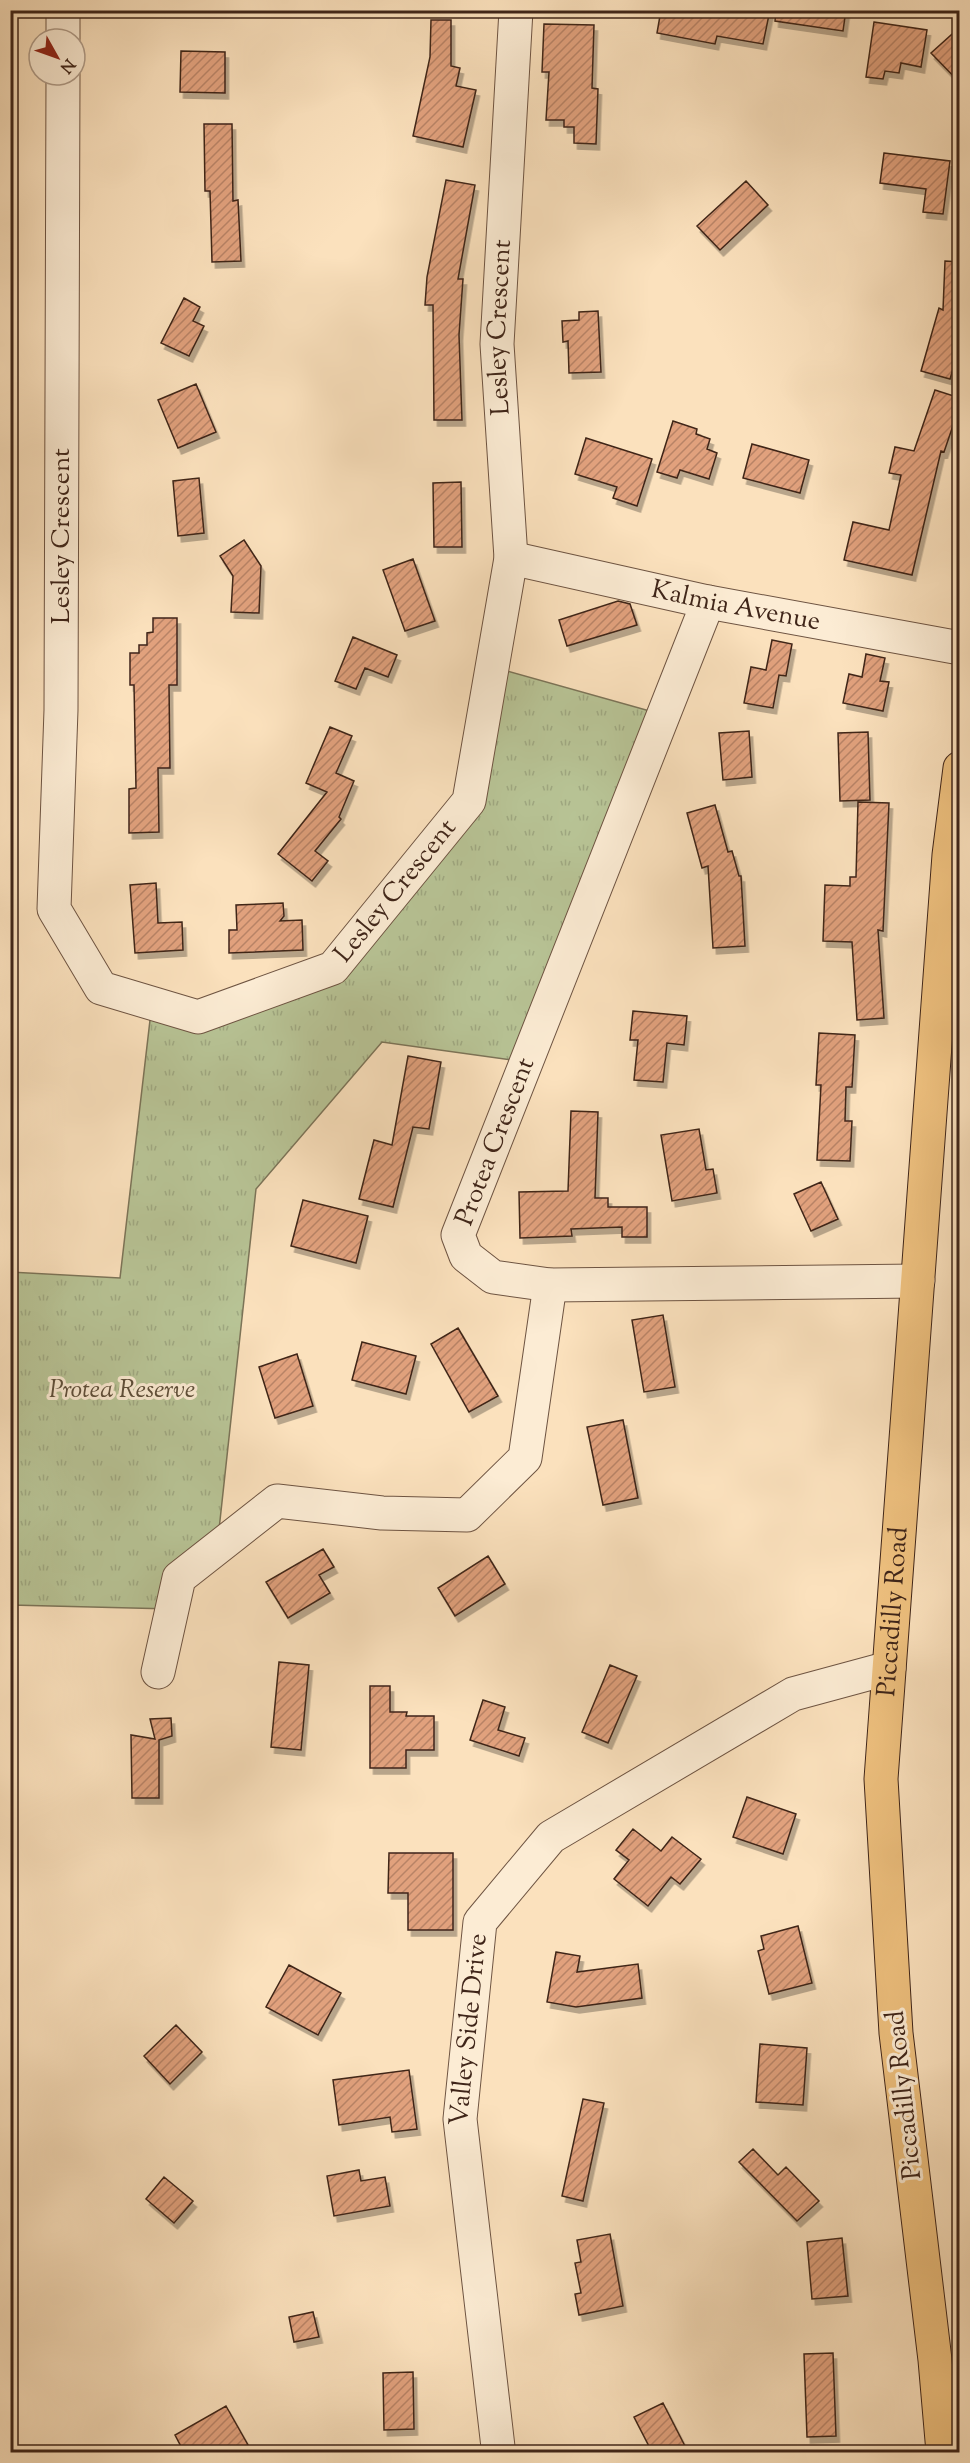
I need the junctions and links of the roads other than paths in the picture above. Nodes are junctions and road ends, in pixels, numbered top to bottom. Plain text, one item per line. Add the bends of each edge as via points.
1 (63, 10) edge
2 (516, 10) edge
3 (63, 27) edge
4 (63, 87) edge
5 (511, 558) junction
6 (708, 602) junction
7 (960, 648) edge
8 (960, 768) edge
9 (918, 1281) junction
10 (550, 1285) junction
11 (889, 1668) junction
12 (158, 1672) dead end
13 (498, 2447) dead end
14 (943, 2452) edge

1 - 3 street
2 - 5 street, Lesley Crescent via 497,344
4 - 5 street, Lesley Crescent via 61,710 54,909 101,988 198,1017 333,968 469,801
5 - 6 street, Kalmia Avenue
6 - 7 street, Kalmia Avenue
6 - 10 street, Protea Crescent via 459,1234 466,1256 494,1277
8 - 9 main road, Piccadilly Road via 949,855
9 - 10 street, Protea Crescent
9 - 11 main road, Piccadilly Road
10 - 12 street via 525,1458 467,1515 382,1513 277,1501 179,1578
11 - 13 street, Valley Side Drive via 794,1694 551,1837 480,1922 459,2120
11 - 14 main road, Piccadilly Road via 881,1779 896,2033

